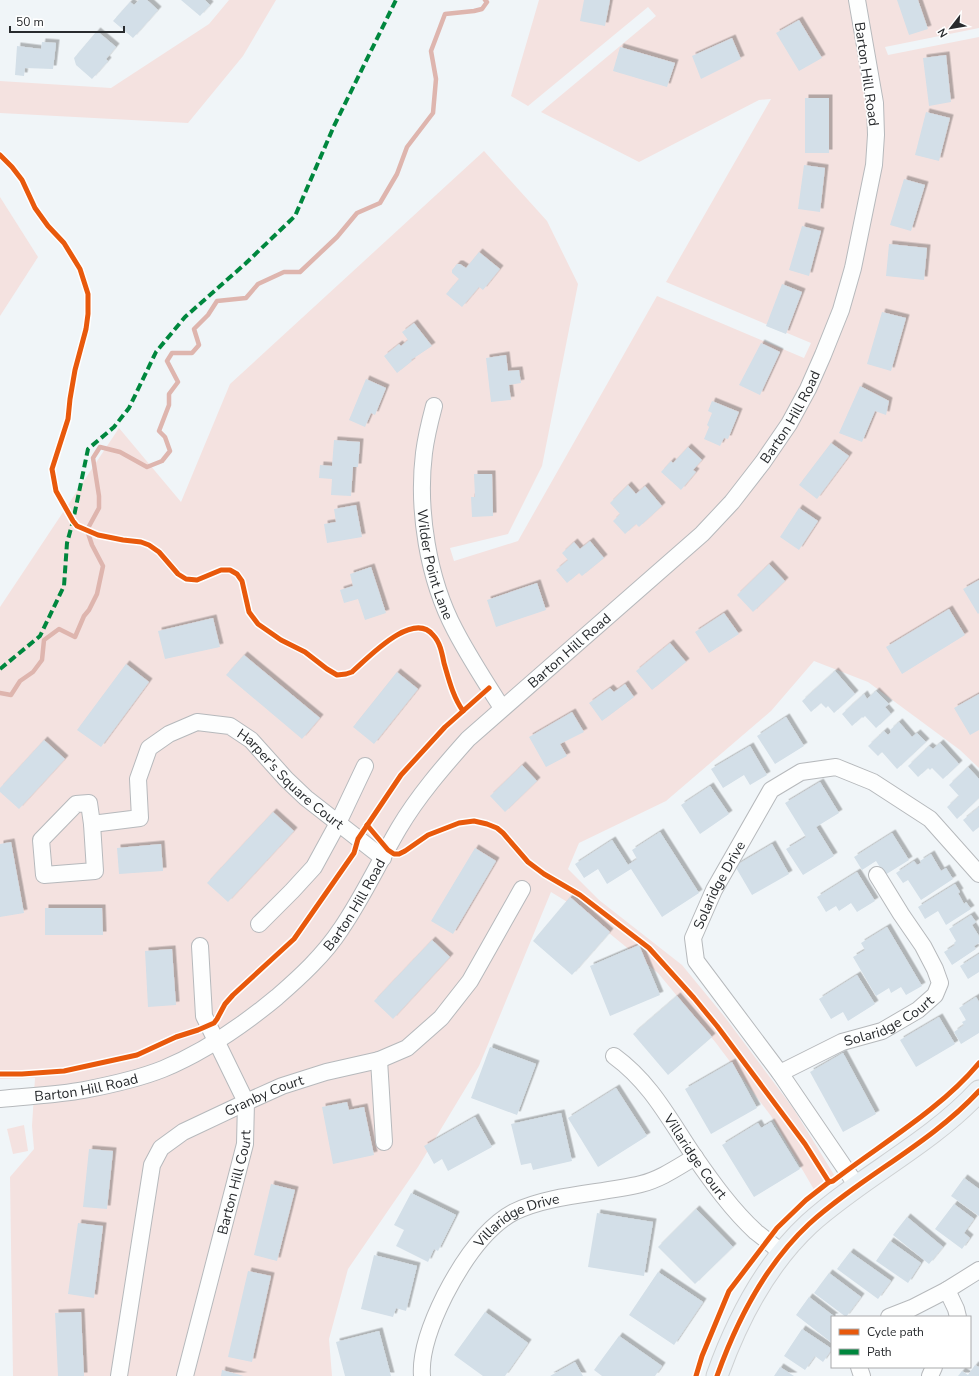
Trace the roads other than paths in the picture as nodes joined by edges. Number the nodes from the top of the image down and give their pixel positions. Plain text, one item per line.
1 (857, 0) edge
2 (434, 406) dead end
3 (502, 708) junction
4 (365, 766) dead end
5 (338, 823) junction
6 (92, 824) junction
7 (383, 858) junction
8 (979, 874) edge
9 (877, 875) dead end
10 (522, 889) dead end
11 (259, 924) dead end
12 (200, 946) dead end
13 (216, 1041) junction
14 (614, 1056) dead end
15 (379, 1060) junction
16 (780, 1073) junction
17 (979, 1091) edge
18 (0, 1099) edge
19 (246, 1102) junction
20 (384, 1142) dead end
21 (695, 1157) junction
22 (857, 1186) junction
23 (782, 1253) junction
24 (979, 1270) edge
25 (947, 1290) junction
26 (892, 1316) edge
27 (958, 1316) edge
28 (119, 1376) edge
29 (185, 1376) edge
30 (422, 1376) edge
31 (717, 1376) edge

1 - 3 street, Barton Hill Road
2 - 3 street, Wilder Point Lane
3 - 7 street, Barton Hill Road
4 - 5 street
5 - 6 street, Harper's Square Court
5 - 7 street, Harper's Square Court
5 - 11 street
6 - 6 street
7 - 13 street, Barton Hill Road
8 - 16 street, Solaridge Drive
9 - 16 street, Solaridge Court
10 - 15 street, Granby Court
12 - 13 street, Barton Hill Court
13 - 18 street, Barton Hill Road
13 - 19 street, Barton Hill Court
14 - 21 street, Villaridge Court
15 - 19 street, Granby Court
15 - 20 street
16 - 22 street, Solaridge Drive
17 - 22 main road
19 - 28 street, Granby Court
19 - 29 street, Barton Hill Court
21 - 23 street, Villaridge Court
21 - 30 street, Villaridge Drive
22 - 23 main road
23 - 31 main road
24 - 25 street
25 - 26 street
25 - 27 street

